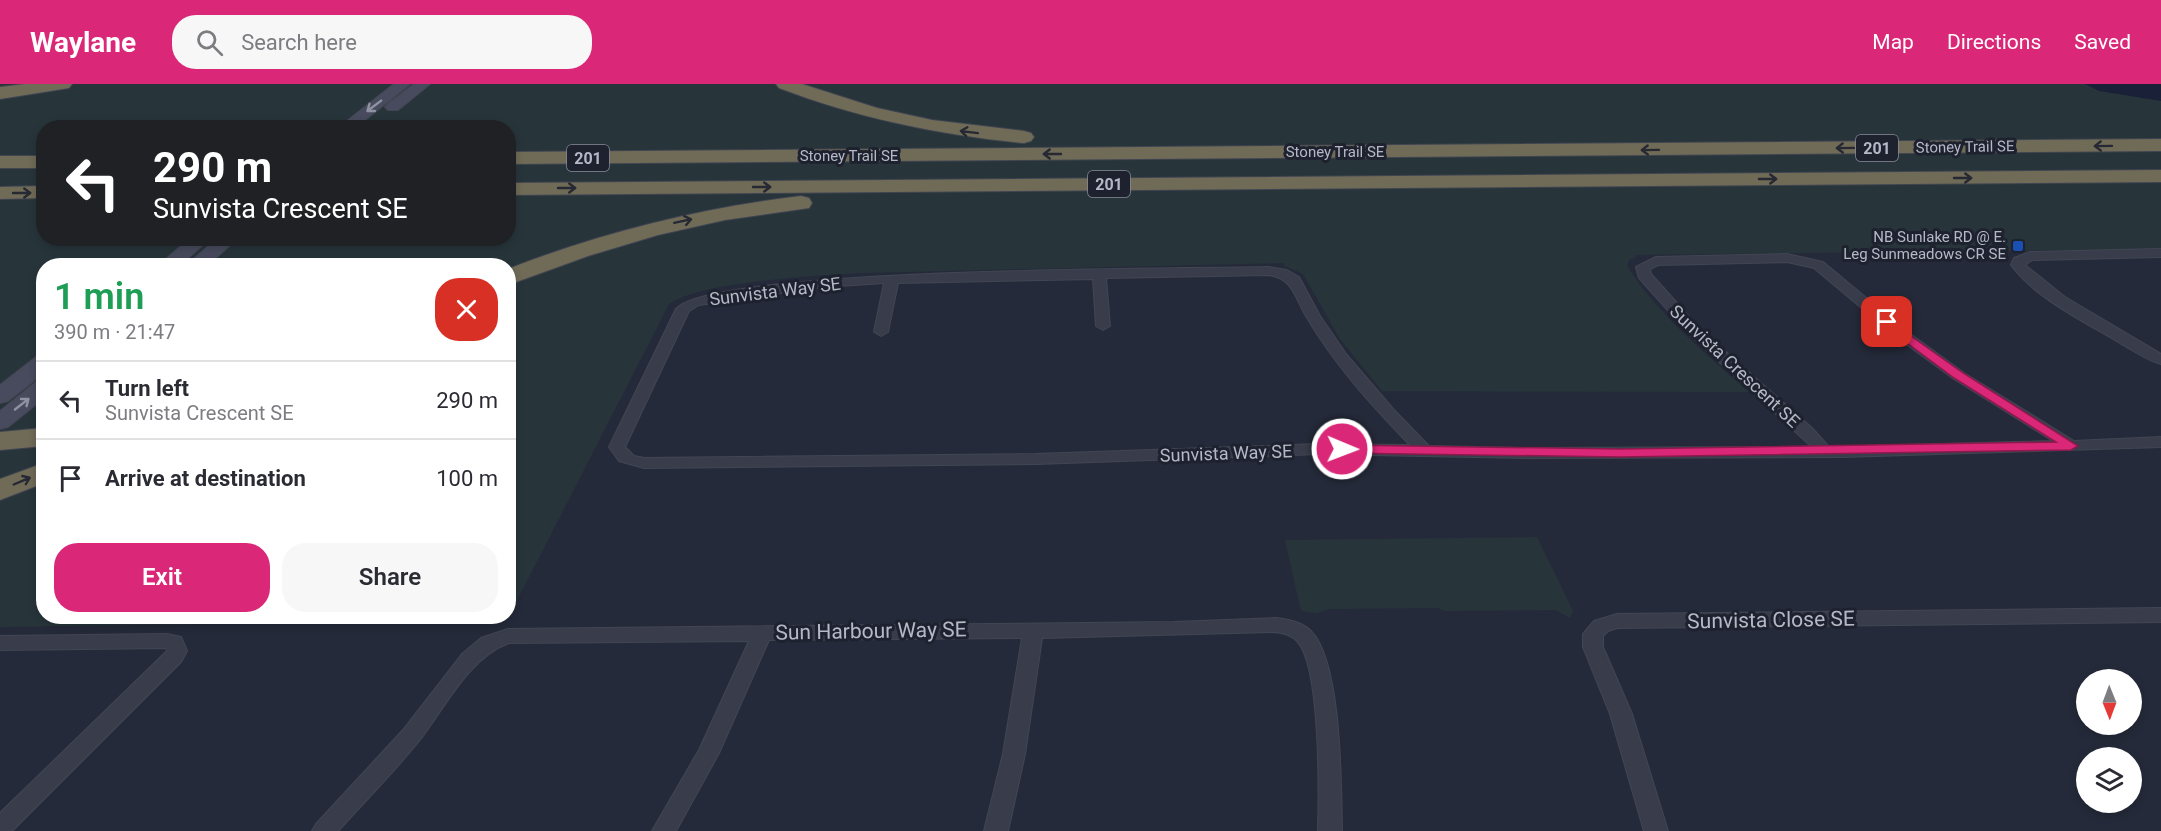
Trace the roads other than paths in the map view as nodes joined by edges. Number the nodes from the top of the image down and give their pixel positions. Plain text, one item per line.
1 (55, 84) edge
2 (63, 84) edge
3 (403, 84) edge
4 (423, 84) edge
5 (785, 84) edge
6 (797, 84) edge
7 (7, 92) edge
8 (859, 111) junction
9 (356, 120) edge
10 (378, 120) edge
11 (2161, 145) edge
12 (1594, 151) junction
13 (516, 158) edge
14 (0, 162) edge
15 (36, 162) edge
16 (2161, 176) edge
17 (1709, 179) junction
18 (516, 189) edge
19 (36, 192) edge
20 (0, 193) edge
21 (655, 227) junction
22 (192, 246) edge
23 (219, 246) edge
24 (2161, 253) edge
25 (177, 258) edge
26 (205, 258) edge
27 (516, 268) edge
28 (1099, 274) junction
29 (516, 275) edge
30 (892, 279) junction
31 (1103, 326) dead end
32 (881, 332) dead end
33 (2161, 360) edge
34 (36, 368) edge
35 (36, 393) edge
36 (0, 396) edge
37 (0, 422) edge
38 (36, 438) edge
39 (0, 441) edge
40 (2161, 442) edge
41 (2071, 446) junction
42 (1425, 451) junction
43 (1824, 451) junction
44 (36, 475) edge
45 (0, 490) edge
46 (2161, 615) edge
47 (1033, 630) junction
48 (762, 633) junction
49 (0, 643) edge
50 (0, 828) edge
51 (324, 831) edge
52 (664, 831) edge
53 (996, 831) edge
54 (1330, 831) edge
55 (1656, 831) edge

1 - 7 highway
2 - 7 highway
3 -> 9 main road
4 - 10 main road
5 - 8 highway
6 - 8 highway
12 -> 8 highway
11 -> 12 highway, Stoney Trail SE / 201
12 -> 13 highway, Stoney Trail SE / 201
14 - 15 highway
17 -> 16 highway, Stoney Trail SE / 201
18 -> 17 highway, Stoney Trail SE / 201
21 -> 17 highway
20 -> 19 highway
21 - 27 highway
21 - 29 highway
22 - 25 main road
23 - 26 main road
24 - 33 street
28 - 30 street, Sunvista Way SE
28 - 31 street
28 - 42 street, Sunvista Way SE
30 - 32 street
30 - 42 street, Sunvista Way SE
34 - 36 main road
37 -> 35 main road
38 - 39 highway
40 - 41 street, Sunvista Way SE
41 - 43 street, Sunvista Way SE
41 - 43 street, Sunvista Crescent SE
42 - 43 street, Sunvista Way SE
45 -> 44 highway
46 - 55 street, Sunvista Close SE
47 - 48 street, Sun Harbour Way SE
47 - 53 street
47 - 54 street, Sun Harbour Way SE
48 - 51 street, Sun Harbour Way SE
48 - 52 street
49 - 50 street

